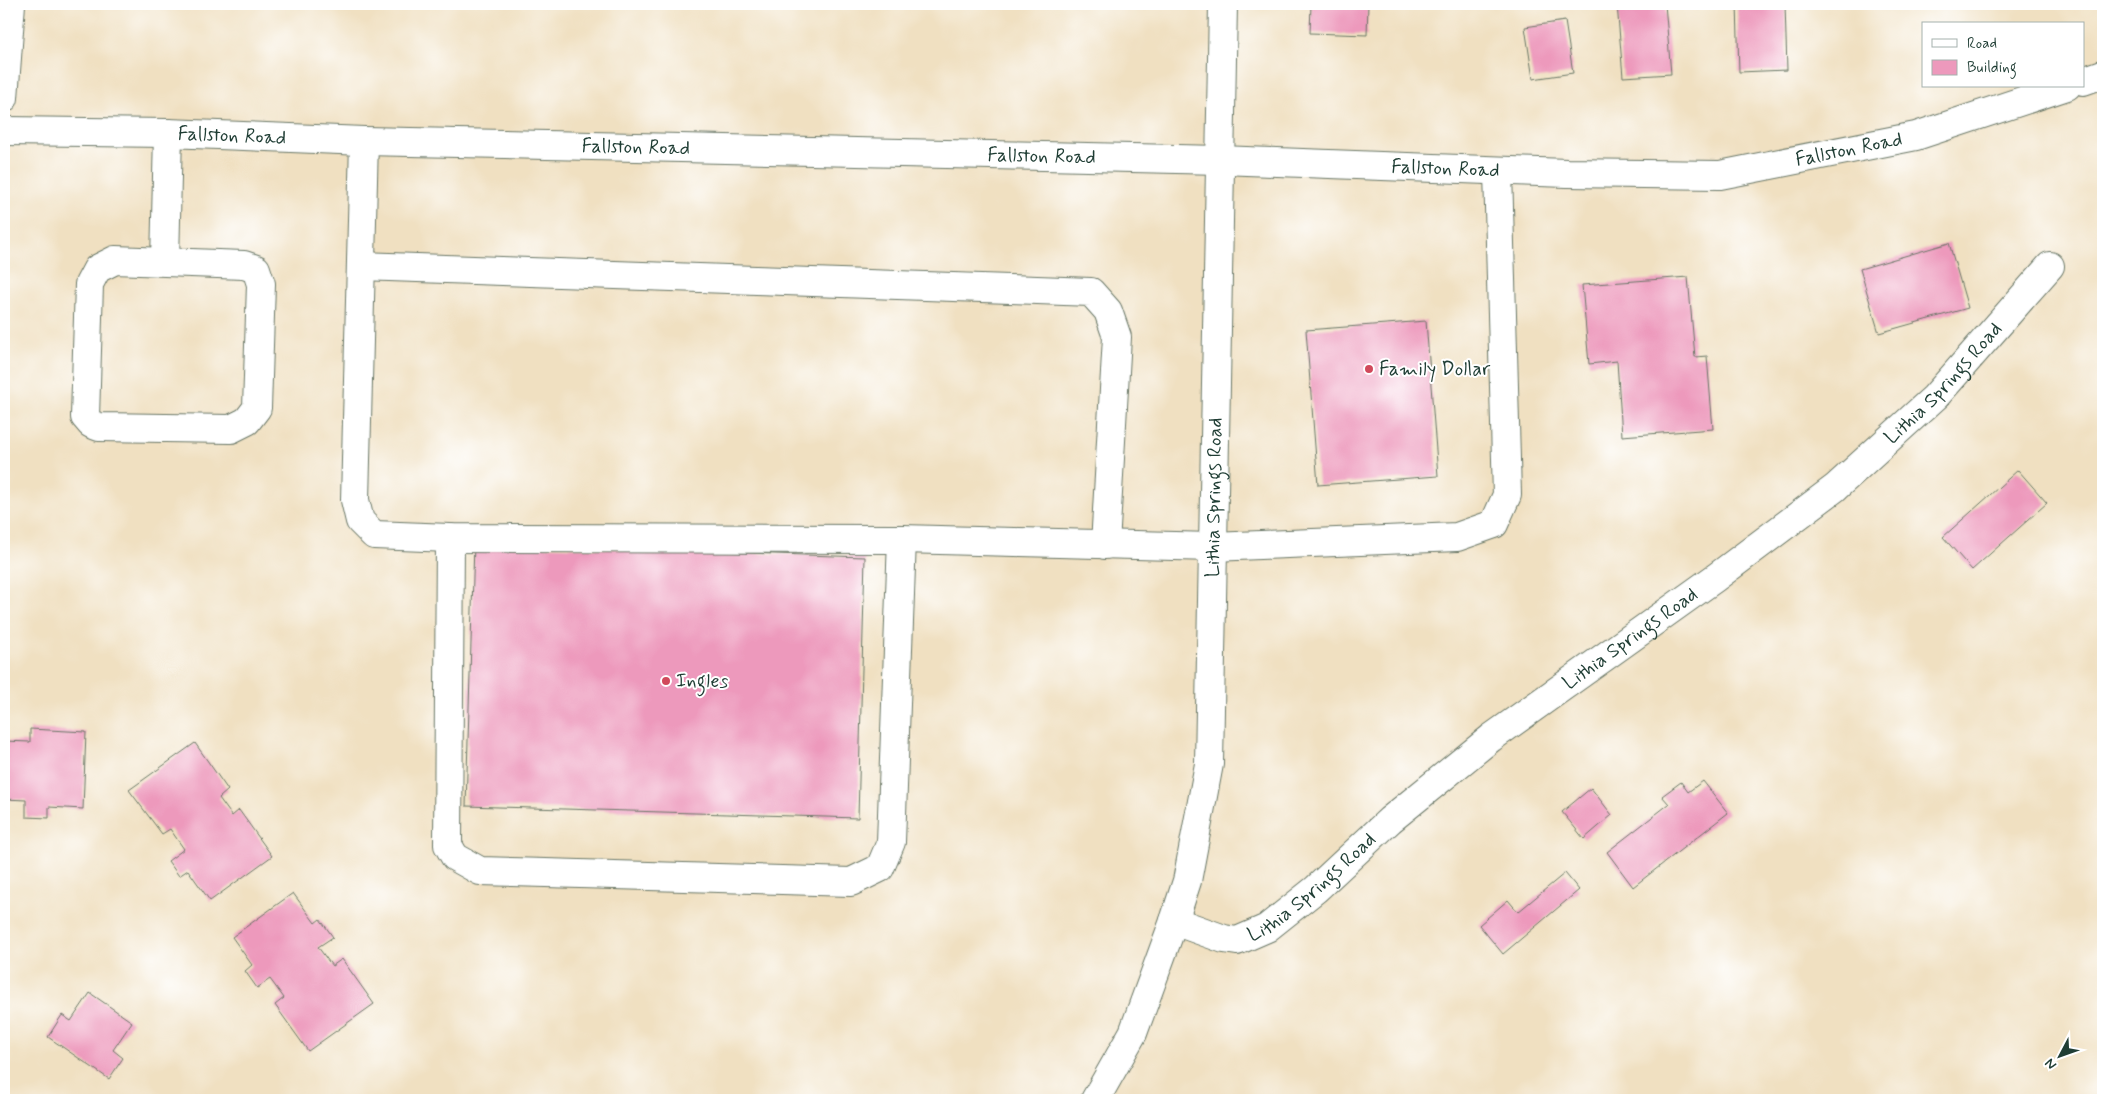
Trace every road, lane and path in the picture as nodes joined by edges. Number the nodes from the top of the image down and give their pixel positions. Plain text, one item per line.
1 (11, 4) edge
2 (1224, 4) edge
3 (2103, 74) edge
4 (2084, 80) edge
5 (2061, 88) edge
6 (4, 98) edge
7 (4, 131) edge
8 (168, 133) junction
9 (364, 141) junction
10 (1221, 160) junction
11 (1498, 171) junction
12 (165, 262) junction
13 (361, 266) junction
14 (2050, 266) dead end
15 (450, 538) junction
16 (902, 539) junction
17 (1105, 544) junction
18 (1213, 547) junction
19 (1174, 921) junction
20 (1095, 1100) edge

1 - 6 street
2 - 10 street, Lithia Springs Road
3 - 4 street
5 - 11 street, Fallston Road
7 - 8 street, Fallston Road
8 - 9 street, Fallston Road
8 - 12 street
9 - 10 street, Fallston Road
9 - 13 street
10 - 11 street, Fallston Road
10 - 18 street, Lithia Springs Road
11 - 18 street
12 - 12 street
13 - 15 street
13 - 17 street
14 - 19 street, Lithia Springs Road
15 - 16 street
15 - 16 street
16 - 17 street
17 - 18 street
18 - 19 street, Lithia Springs Road
19 - 20 street, Lithia Springs Road

